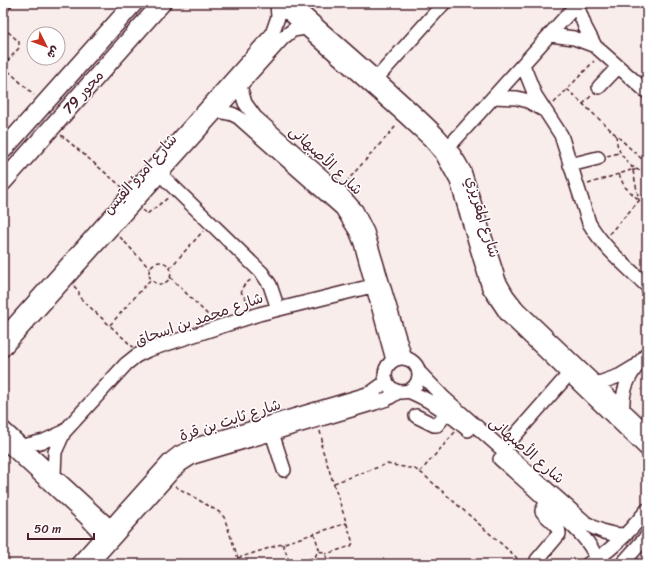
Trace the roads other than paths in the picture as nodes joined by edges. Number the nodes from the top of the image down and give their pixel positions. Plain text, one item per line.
1 (134, 3) edge
2 (162, 3) edge
3 (277, 3) edge
4 (292, 3) edge
5 (444, 3) edge
6 (578, 4) edge
7 (435, 8) edge
8 (305, 28) junction
9 (550, 35) junction
10 (599, 49) junction
11 (523, 65) junction
12 (618, 67) junction
13 (377, 78) junction
14 (240, 86) junction
15 (599, 87) road end
16 (647, 92) edge
17 (494, 96) junction
18 (44, 104) junction
19 (218, 111) junction
20 (546, 111) junction
21 (64, 113) junction
22 (18, 133) junction
23 (37, 144) junction
24 (3, 150) edge
25 (446, 150) junction
26 (598, 158) dead end
27 (570, 165) junction
28 (157, 172) junction
29 (3, 182) edge
30 (133, 199) junction
31 (372, 286) junction
32 (647, 286) edge
33 (278, 309) junction
34 (3, 336) edge
35 (3, 350) edge
36 (647, 354) edge
37 (399, 359) junction
38 (636, 366) junction
39 (419, 372) junction
40 (569, 374) junction
41 (386, 382) junction
42 (596, 384) junction
43 (403, 392) junction
44 (623, 410) junction
45 (447, 413) junction
46 (416, 416) dead end
47 (3, 428) edge
48 (276, 428) junction
49 (64, 432) junction
50 (647, 432) edge
51 (3, 441) edge
52 (23, 446) junction
53 (502, 449) junction
54 (647, 450) edge
55 (284, 470) dead end
56 (54, 474) junction
57 (547, 501) junction
58 (647, 510) edge
59 (110, 535) junction
60 (624, 535) junction
61 (647, 536) edge
62 (593, 562) edge
63 (78, 564) edge
64 (91, 564) edge
65 (536, 564) edge
66 (622, 564) edge

1 - 18 main road, محور 79
2 - 21 main road, محور 79
3 - 8 street, شارع المقريزي
3 - 28 street, شارع امرؤ القيس
4 - 13 street, شارع المقريزي
5 - 7 street
6 - 9 street
6 - 10 street
7 - 13 street
8 - 14 street, شارع امرؤ القيس
8 - 25 street, شارع المقريزي
9 - 10 street
9 - 11 street
10 - 12 street
11 - 17 street
11 - 20 street
12 - 15 street
12 - 16 street
13 - 25 street, شارع المقريزي
14 - 19 street, شارع امرؤ القيس
14 - 37 street, شارع الأصبهانى
17 - 20 street
17 - 25 street
18 - 21 main road
18 - 22 main road, محور 79
19 - 28 street, شارع امرؤ القيس
19 - 31 street, شارع الأصبهانى
20 - 27 street
21 - 23 main road, محور 79
22 - 23 main road
22 - 24 main road, محور 79
23 - 29 main road, محور 79
25 - 40 street, شارع المقريزي
25 - 42 street, شارع المقريزي
26 - 27 street
27 - 32 street
28 - 30 street, شارع امرؤ القيس
28 - 33 street
30 - 34 street, شارع امرؤ القيس
30 - 35 street, شارع امرؤ القيس
31 - 33 street, شارع محمد بن اسحاق
31 - 37 street, شارع الأصبهانى
33 - 49 street, شارع محمد بن اسحاق
36 - 38 street
37 - 39 street
37 - 41 street
38 - 42 street
38 - 44 street
39 - 43 street
39 - 53 street, شارع الأصبهانى
40 - 53 street
40 - 54 street, شارع المقريزي
41 - 43 street
41 - 48 street, شارع ثابت بن قرة
42 - 44 street, شارع المقريزي
43 - 45 street, شارع الأصبهانى
43 - 48 street, شارع ثابت بن قرة
44 - 50 street, شارع المقريزي
45 - 46 street
45 - 57 street, شارع الأصبهانى
47 - 52 street
48 - 55 street
48 - 59 street, شارع ثابت بن قرة
48 - 59 street, شارع ثابت بن قرة
49 - 52 street, شارع محمد بن اسحاق
49 - 56 street, شارع محمد بن اسحاق
51 - 59 street
52 - 56 street
53 - 60 street, شارع الأصبهانى
56 - 59 street
57 - 62 street, شارع الأصبهانى
57 - 65 street
58 - 60 street
59 - 63 street, شارع ثابت بن قرة
59 - 64 street, شارع ثابت بن قرة
60 - 62 street
61 - 66 street

